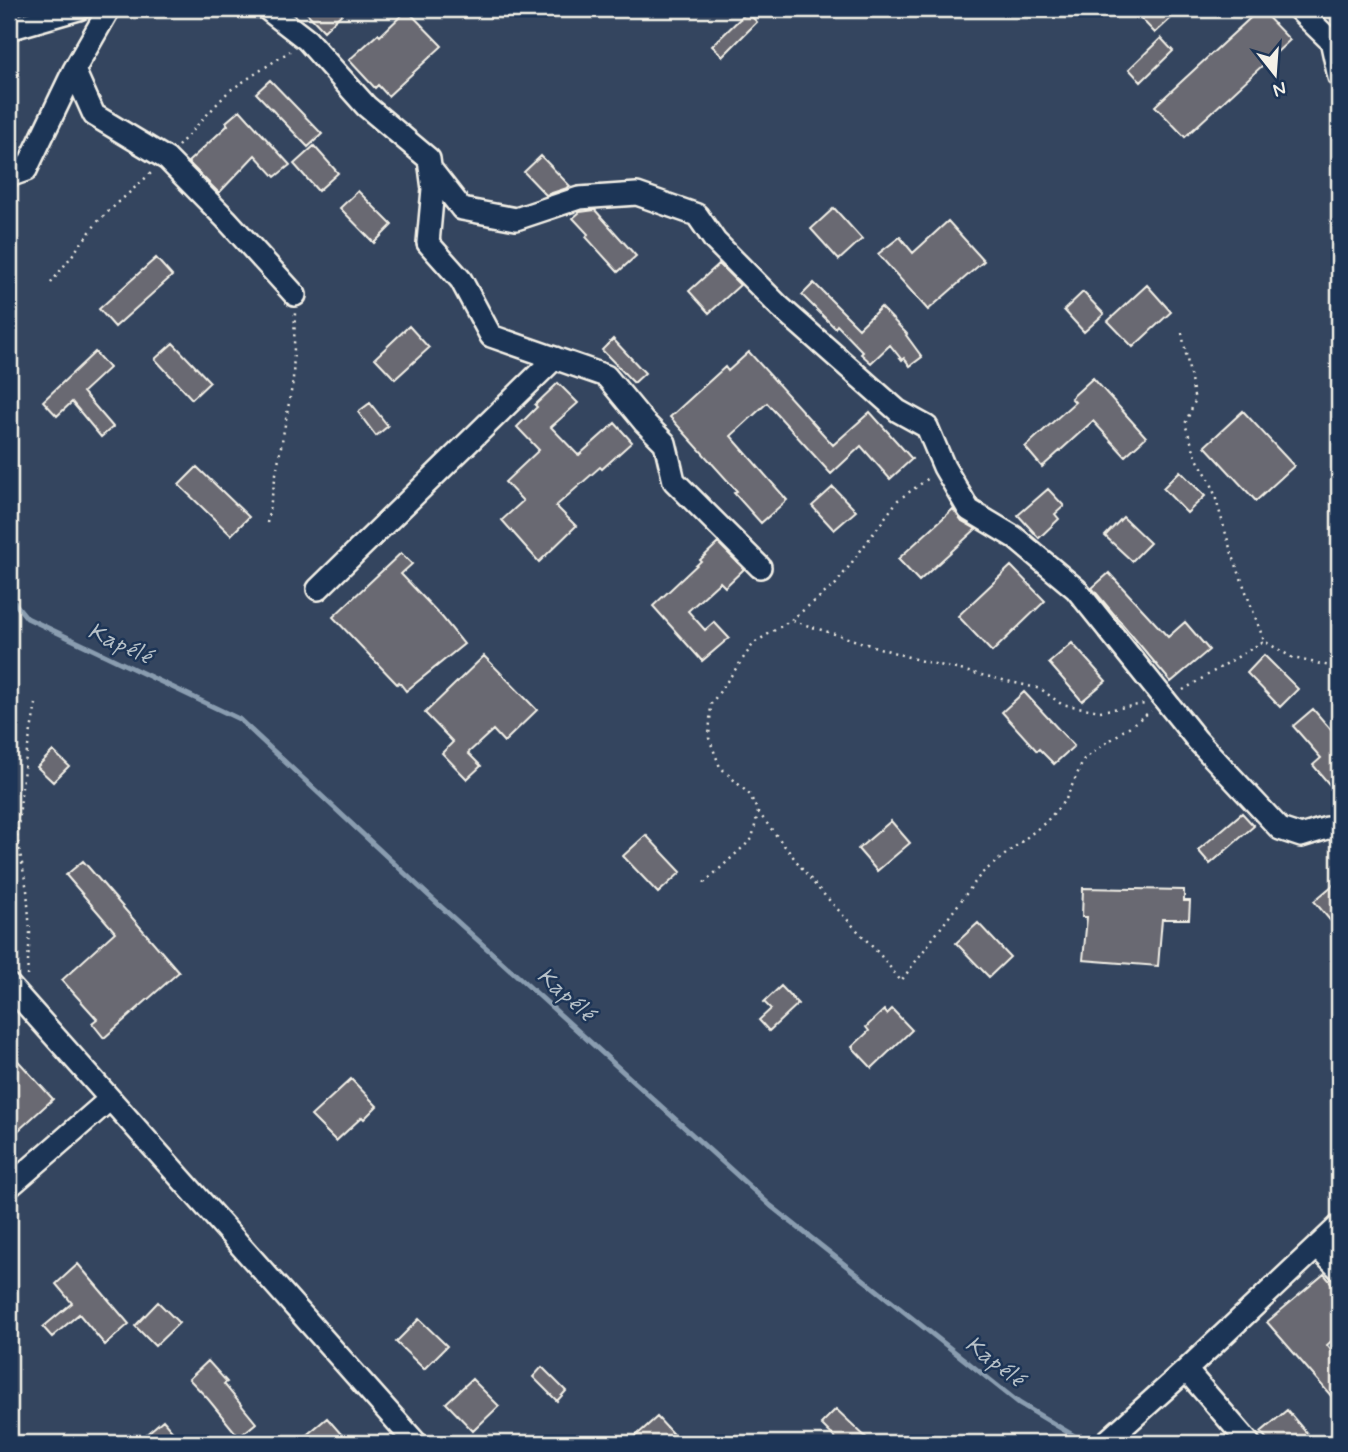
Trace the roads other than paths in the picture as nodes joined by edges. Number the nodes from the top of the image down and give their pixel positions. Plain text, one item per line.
1 (79, 9) edge
2 (109, 9) edge
3 (267, 9) edge
4 (1298, 9) edge
5 (12, 24) edge
6 (1335, 44) edge
7 (74, 70) junction
8 (1339, 77) edge
9 (430, 168) junction
10 (9, 176) edge
11 (295, 295) road end
12 (555, 358) junction
13 (760, 567) dead end
14 (318, 589) dead end
15 (1339, 830) edge
16 (9, 985) edge
17 (110, 1099) junction
18 (9, 1187) edge
19 (1339, 1226) edge
20 (1317, 1247) junction
21 (1339, 1269) edge
22 (1186, 1370) junction
23 (416, 1443) edge
24 (1105, 1443) edge
25 (1249, 1443) edge

1 - 5 street
2 - 7 street
3 - 9 street
4 - 6 street
6 - 8 street
7 - 10 street
7 - 11 street
9 - 12 street
9 - 15 street
12 - 13 street
12 - 14 street
16 - 17 street
17 - 18 street
17 - 23 street
19 - 20 street
20 - 21 street
20 - 22 street
22 - 24 street
22 - 25 street

